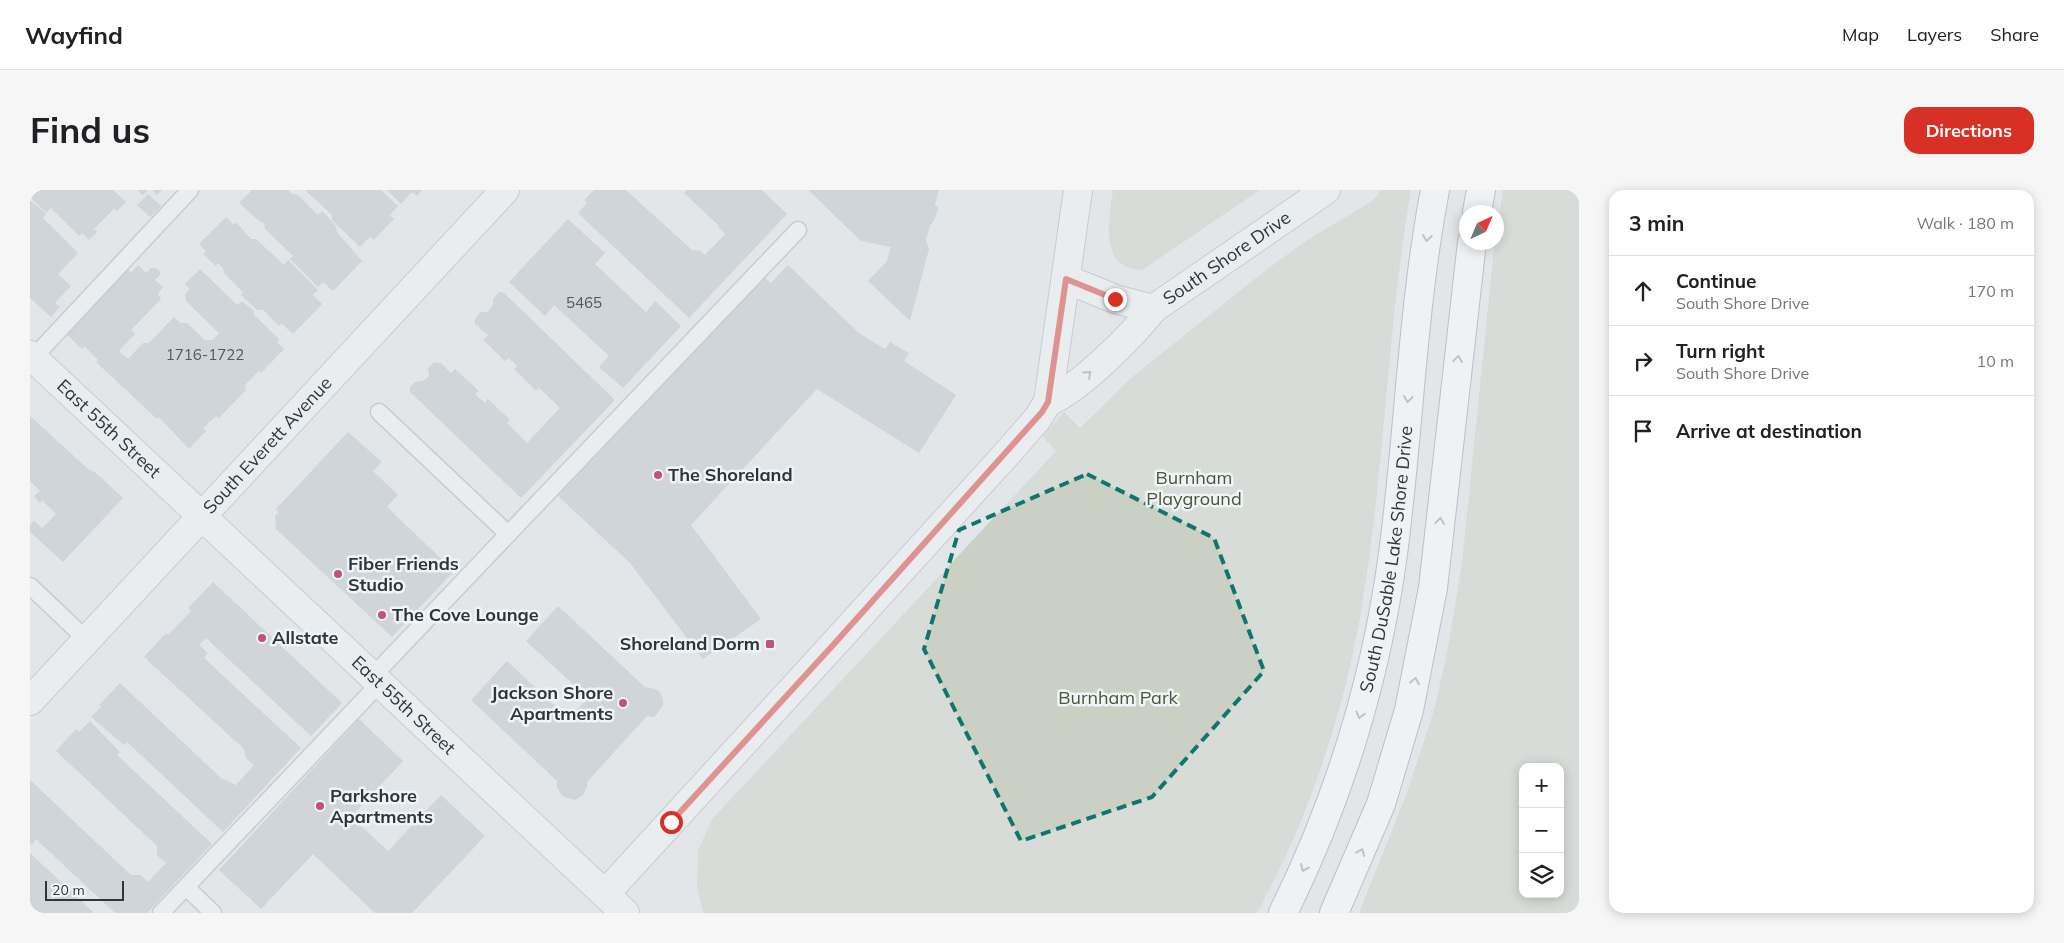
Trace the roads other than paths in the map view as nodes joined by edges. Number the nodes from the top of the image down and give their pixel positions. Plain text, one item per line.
1 (190, 190) edge
2 (505, 190) edge
3 (1078, 190) edge
4 (1326, 190) edge
5 (1435, 190) edge
6 (1481, 190) edge
7 (1478, 205) edge
8 (798, 230) dead end
9 (1471, 250) edge
10 (1066, 279) junction
11 (1153, 308) junction
12 (32, 357) edge
13 (1048, 402) junction
14 (379, 412) dead end
15 (201, 516) junction
16 (508, 534) junction
17 (30, 586) edge
18 (87, 640) junction
19 (376, 681) junction
20 (30, 701) edge
21 (186, 887) junction
22 (605, 894) junction
23 (161, 913) edge
24 (213, 913) edge
25 (625, 913) edge
26 (1283, 913) edge
27 (1334, 913) edge

1 - 12 lane
2 - 15 street, South Everett Avenue
3 - 10 street, South Shore Drive
4 - 11 street, South Shore Drive
5 -> 26 highway, South DuSable Lake Shore Drive
6 - 7 highway
8 - 16 lane
27 -> 9 highway
10 - 11 street, South Shore Drive
10 - 13 street, South Shore Drive
13 -> 11 street, South Shore Drive
12 - 15 street, East 55th Street
13 - 22 street, South Shore Drive
14 - 16 lane
15 - 18 street, South Everett Avenue
15 - 19 street, East 55th Street
16 - 19 lane
17 - 18 lane
18 - 20 street, South Everett Avenue
19 - 21 lane
19 - 22 street, East 55th Street
21 - 23 lane
21 - 24 lane
22 - 25 street, East 55th Street

